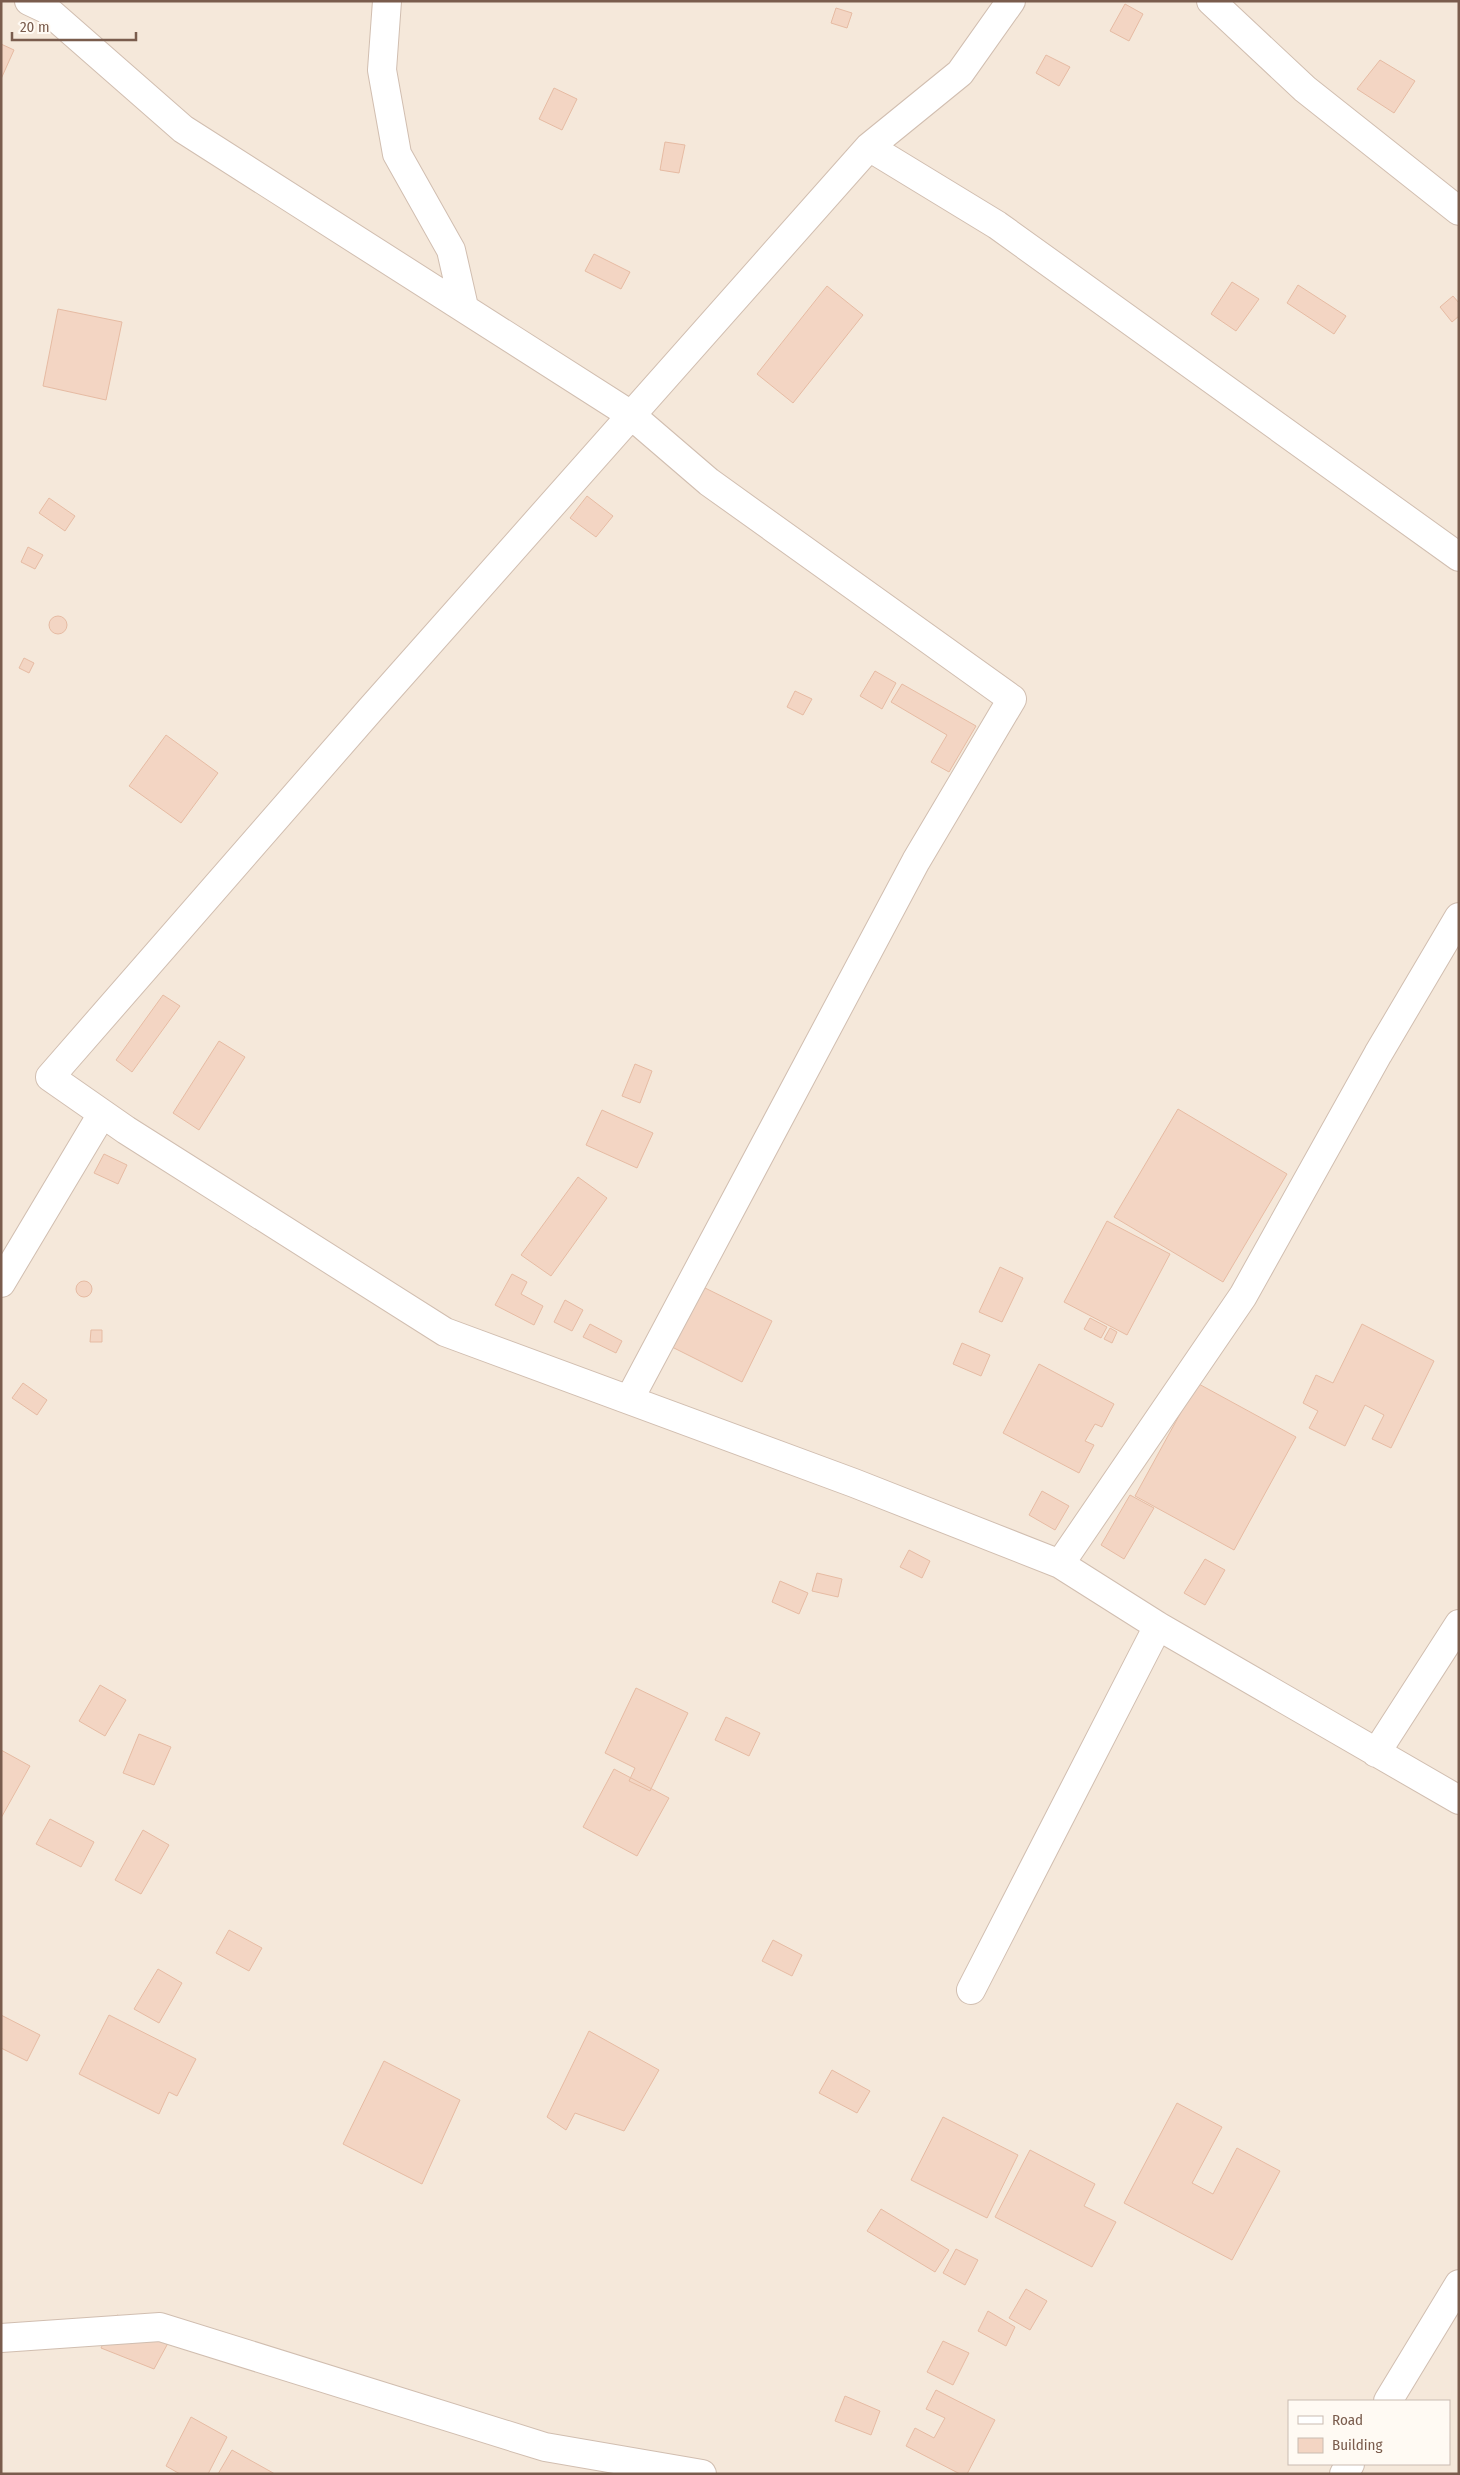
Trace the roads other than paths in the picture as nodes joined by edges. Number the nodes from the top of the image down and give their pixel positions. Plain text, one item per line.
1 (29, 1) edge
2 (387, 1) edge
3 (1010, 1) edge
4 (1211, 1) edge
5 (869, 148) junction
6 (1459, 211) edge
7 (464, 307) junction
8 (631, 415) junction
9 (1459, 557) edge
10 (1459, 917) edge
11 (102, 1114) junction
12 (1, 1283) edge
13 (629, 1400) junction
14 (1060, 1564) junction
15 (1459, 1624) edge
16 (1158, 1626) junction
17 (1376, 1752) junction
18 (1459, 1800) edge
19 (971, 1990) dead end
20 (1459, 2284) edge
21 (1, 2338) edge
22 (1389, 2400) edge
23 (702, 2474) edge

1 - 7 street
2 - 7 street
3 - 5 street
4 - 6 street
5 - 8 street
5 - 9 street
7 - 8 street
8 - 11 street
8 - 13 street
10 - 14 street
11 - 12 street
11 - 13 street
13 - 14 street
14 - 16 street
15 - 17 street
16 - 17 street
16 - 19 street
17 - 18 street
20 - 22 street
21 - 23 street

